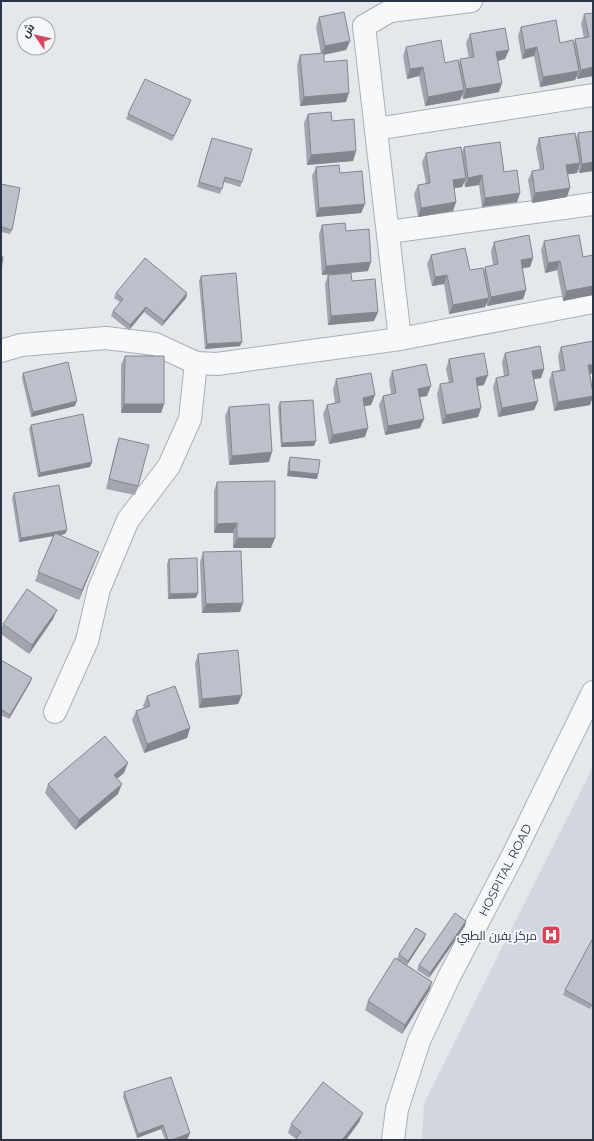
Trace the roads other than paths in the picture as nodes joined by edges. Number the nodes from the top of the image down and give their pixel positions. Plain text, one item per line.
1 (471, 1) edge
2 (593, 95) edge
3 (376, 129) junction
4 (593, 204) edge
5 (389, 232) junction
6 (593, 302) edge
7 (400, 339) junction
8 (1, 351) edge
9 (196, 363) junction
10 (593, 692) edge
11 (55, 712) dead end
12 (393, 1140) edge

1 - 3 street
2 - 3 street
3 - 5 street
4 - 5 street
5 - 7 street
6 - 7 street
7 - 9 street
8 - 9 street
9 - 11 street
10 - 12 street, HOSPITAL ROAD

